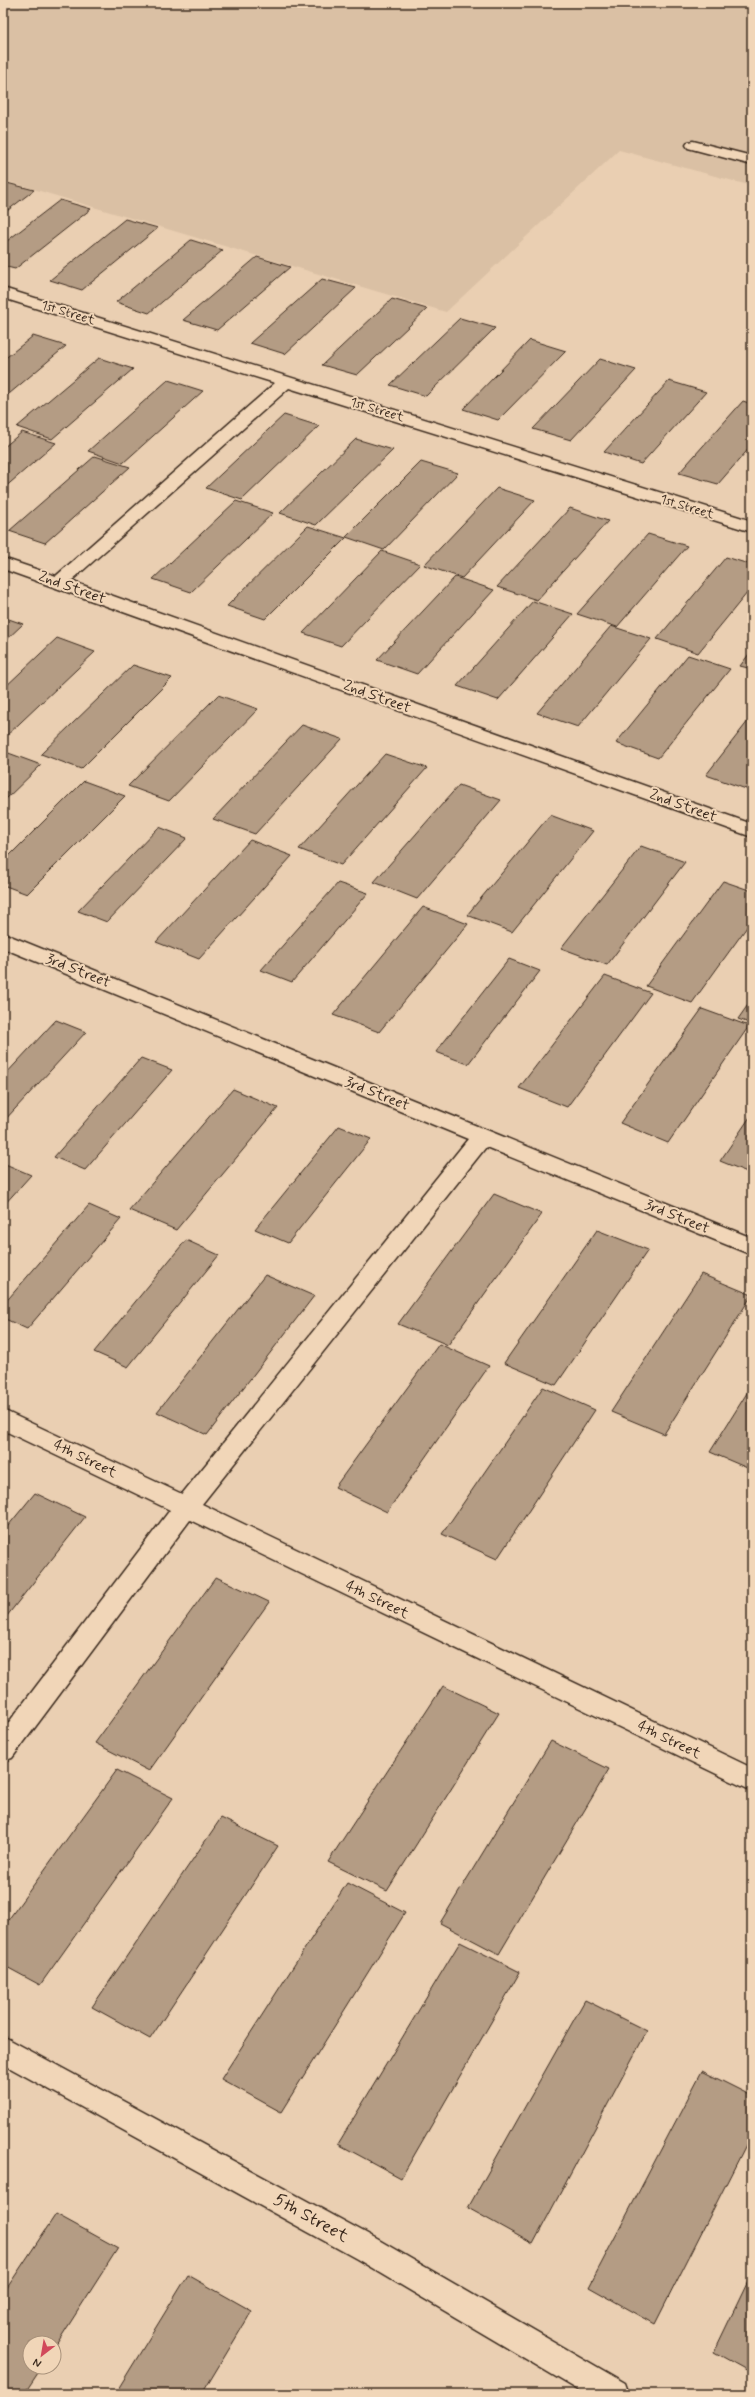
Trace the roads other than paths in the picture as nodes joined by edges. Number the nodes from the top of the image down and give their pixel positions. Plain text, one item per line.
1 (693, 145) dead end
2 (752, 161) edge
3 (3, 293) edge
4 (286, 382) junction
5 (752, 527) edge
6 (3, 563) edge
7 (60, 583) junction
8 (752, 831) edge
9 (3, 940) edge
10 (482, 1137) junction
11 (752, 1247) edge
12 (3, 1419) edge
13 (185, 1508) junction
14 (3, 1750) edge
15 (752, 1780) edge
16 (3, 2050) edge
17 (614, 2394) edge

1 - 2 lane
3 - 4 lane, 1st Street
4 - 5 lane, 1st Street
4 - 7 lane
6 - 7 lane, 2nd Street
7 - 8 lane, 2nd Street
9 - 10 lane, 3rd Street
10 - 11 lane, 3rd Street
10 - 13 lane
12 - 13 lane, 4th Street
13 - 14 lane
13 - 15 lane, 4th Street
16 - 17 lane, 5th Street

